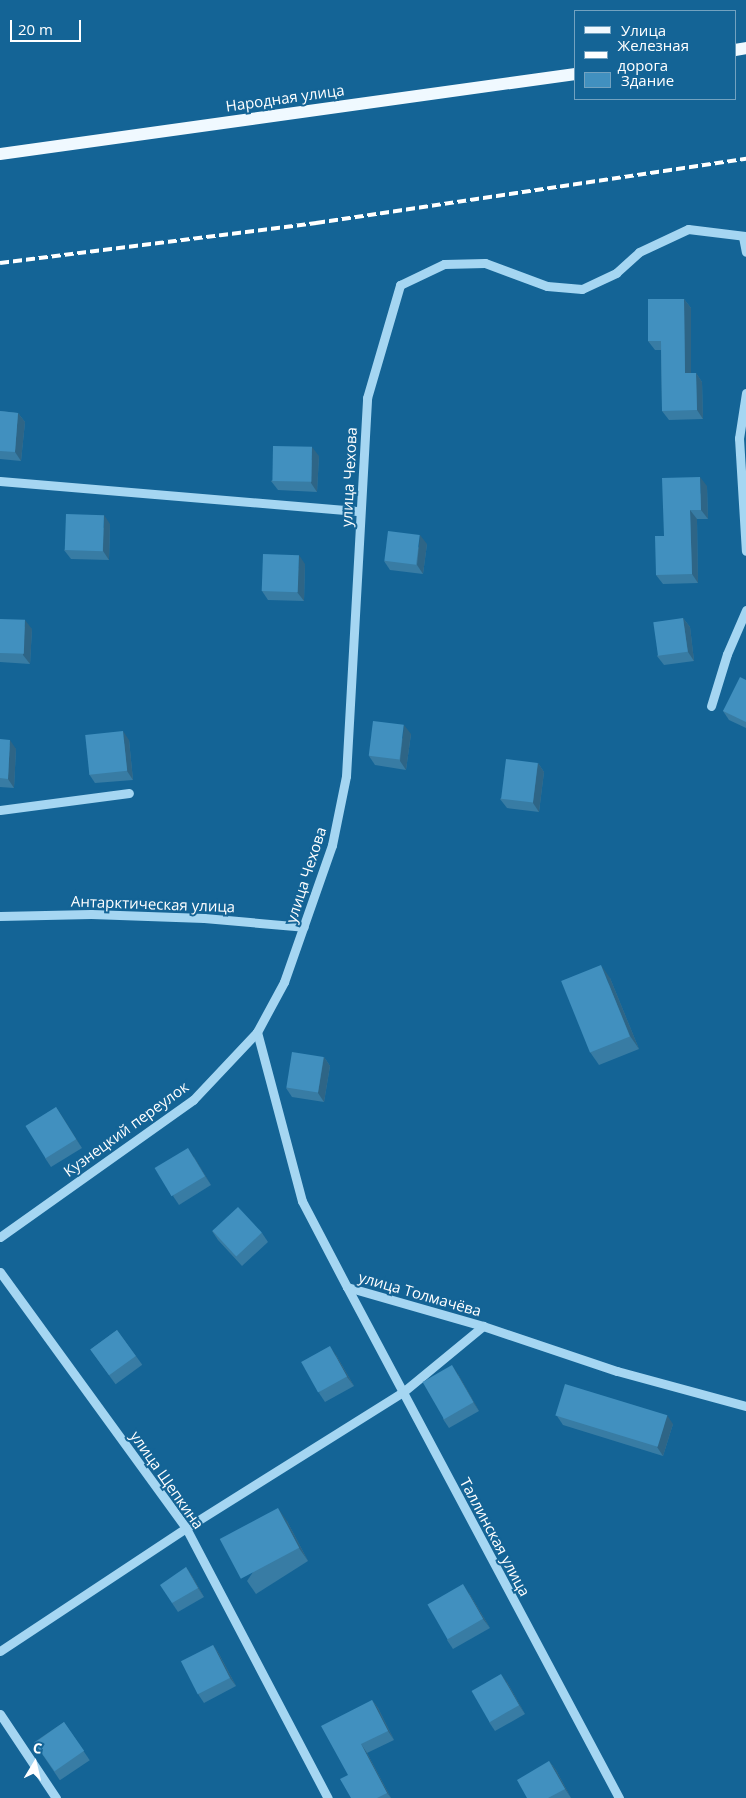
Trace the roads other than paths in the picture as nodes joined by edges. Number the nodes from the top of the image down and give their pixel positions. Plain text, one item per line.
1 (574, 74) edge
2 (0, 154) edge
3 (745, 237) edge
4 (746, 252) edge
5 (746, 393) edge
6 (0, 481) edge
7 (360, 511) junction
8 (746, 552) edge
9 (746, 610) edge
10 (711, 706) dead end
11 (130, 793) dead end
12 (0, 810) edge
13 (0, 916) edge
14 (304, 927) junction
15 (258, 1032) junction
16 (0, 1237) edge
17 (0, 1272) edge
18 (347, 1287) junction
19 (483, 1326) junction
20 (404, 1392) junction
21 (746, 1406) edge
22 (186, 1528) junction
23 (0, 1651) edge
24 (0, 1714) edge
25 (56, 1798) edge
26 (328, 1798) edge
27 (619, 1798) edge

1 - 2 main road, Народная улица
3 - 4 street
3 - 7 street, улица Чехова
5 - 8 street
6 - 7 street
7 - 14 street, улица Чехова
9 - 10 street
11 - 12 street
13 - 14 street, Антарктическая улица
14 - 15 street, улица Чехова
15 - 16 street, Кузнецкий переулок
15 - 18 street, улица Толмачёва
17 - 22 street, улица Щепкина
18 - 19 street, улица Толмачёва
18 - 20 street, Таллинская улица
19 - 20 street
19 - 21 street, улица Толмачёва
20 - 22 street
20 - 27 street, Таллинская улица
22 - 23 street
22 - 26 street, улица Щепкина
24 - 25 street

